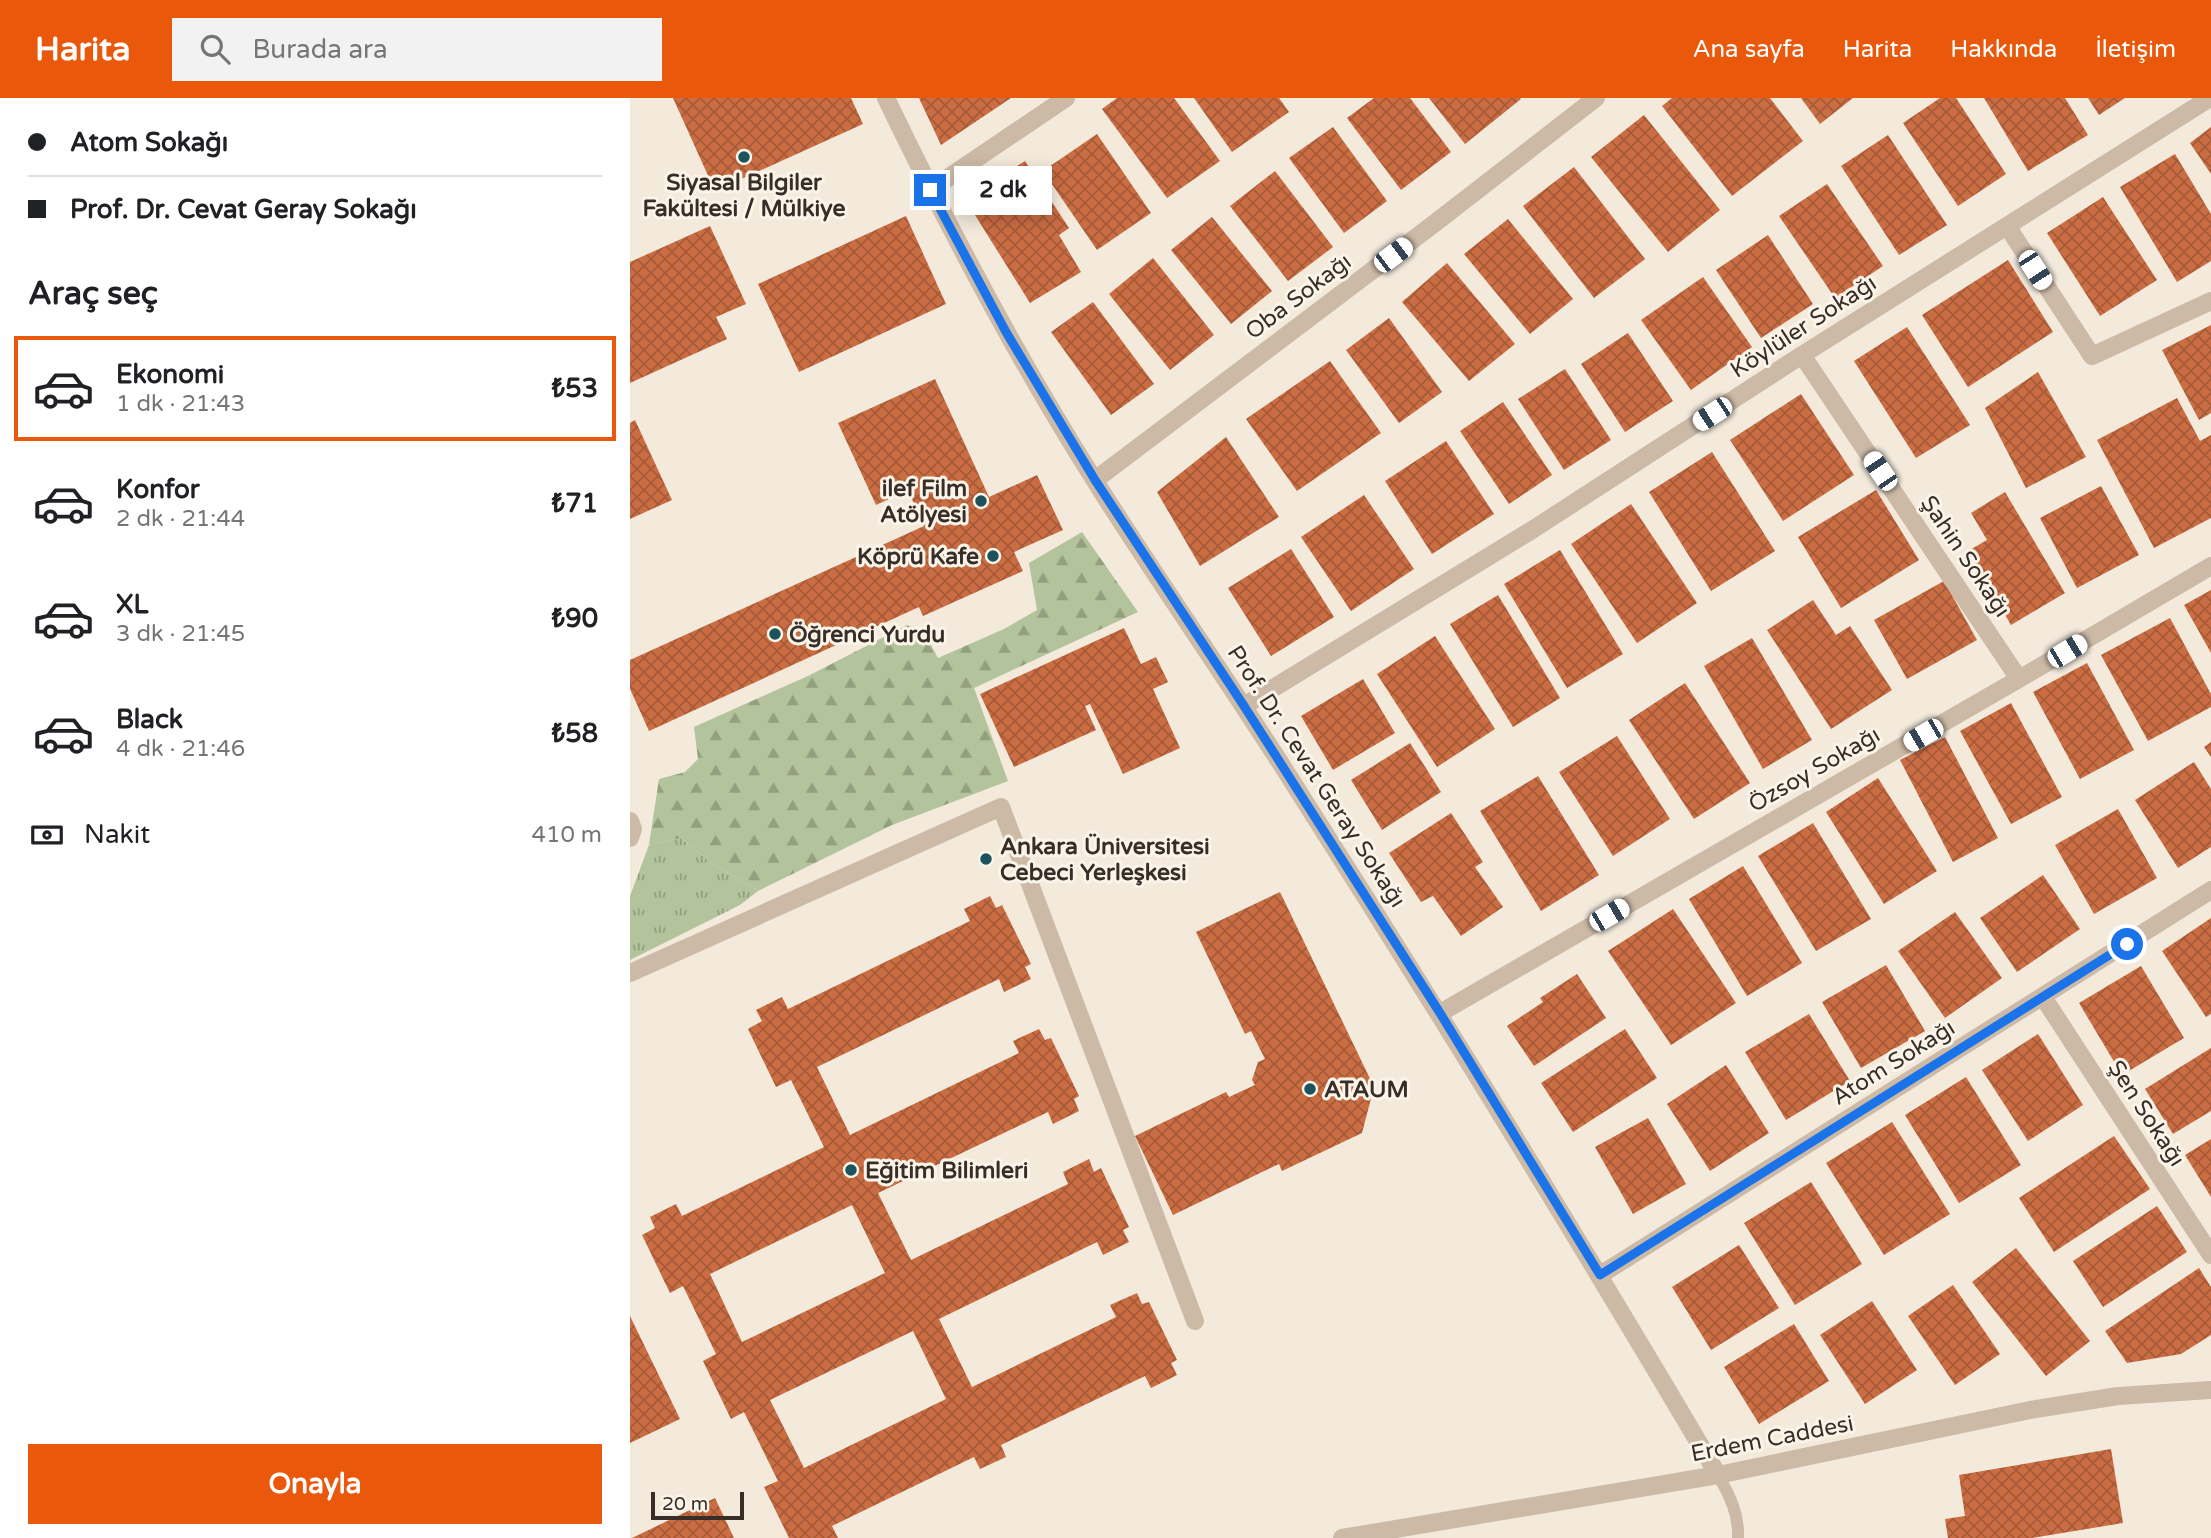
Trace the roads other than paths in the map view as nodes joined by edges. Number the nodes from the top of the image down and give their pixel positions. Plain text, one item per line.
1 (886, 98) edge
2 (1066, 98) edge
3 (1596, 98) edge
4 (2210, 98) edge
5 (930, 190) junction
6 (2007, 226) junction
7 (2211, 301) edge
8 (1802, 355) junction
9 (1095, 480) junction
10 (2211, 566) edge
11 (2019, 679) junction
12 (1244, 706) junction
13 (630, 821) edge
14 (630, 838) edge
15 (2211, 890) edge
16 (630, 973) edge
17 (2043, 997) junction
18 (1440, 1013) junction
19 (2211, 1255) edge
20 (1600, 1275) junction
21 (1195, 1321) dead end
22 (2211, 1390) edge
23 (1718, 1475) junction
24 (1342, 1538) edge
25 (1738, 1538) edge

1 - 5 street, Prof. Dr. Cevat Geray Sokağı
2 - 5 street
3 - 9 street, Oba Sokağı
4 - 6 street, Köylüler Sokağı
5 - 9 street, Prof. Dr. Cevat Geray Sokağı
6 - 7 street
6 - 8 street, Köylüler Sokağı
8 - 11 street, Şahin Sokağı
8 - 12 street, Köylüler Sokağı
9 - 12 street, Prof. Dr. Cevat Geray Sokağı
10 - 11 street, Özsoy Sokağı
11 - 18 street, Özsoy Sokağı
12 - 18 street, Prof. Dr. Cevat Geray Sokağı
13 - 14 street
15 - 17 street, Atom Sokağı
16 - 21 street
17 - 19 street, Şen Sokağı
17 - 20 street, Atom Sokağı
18 - 20 street, Prof. Dr. Cevat Geray Sokağı
20 - 23 street, Prof. Dr. Cevat Geray Sokağı
22 - 23 street, Erdem Caddesi
23 - 24 street, Erdem Caddesi
23 - 25 lane

